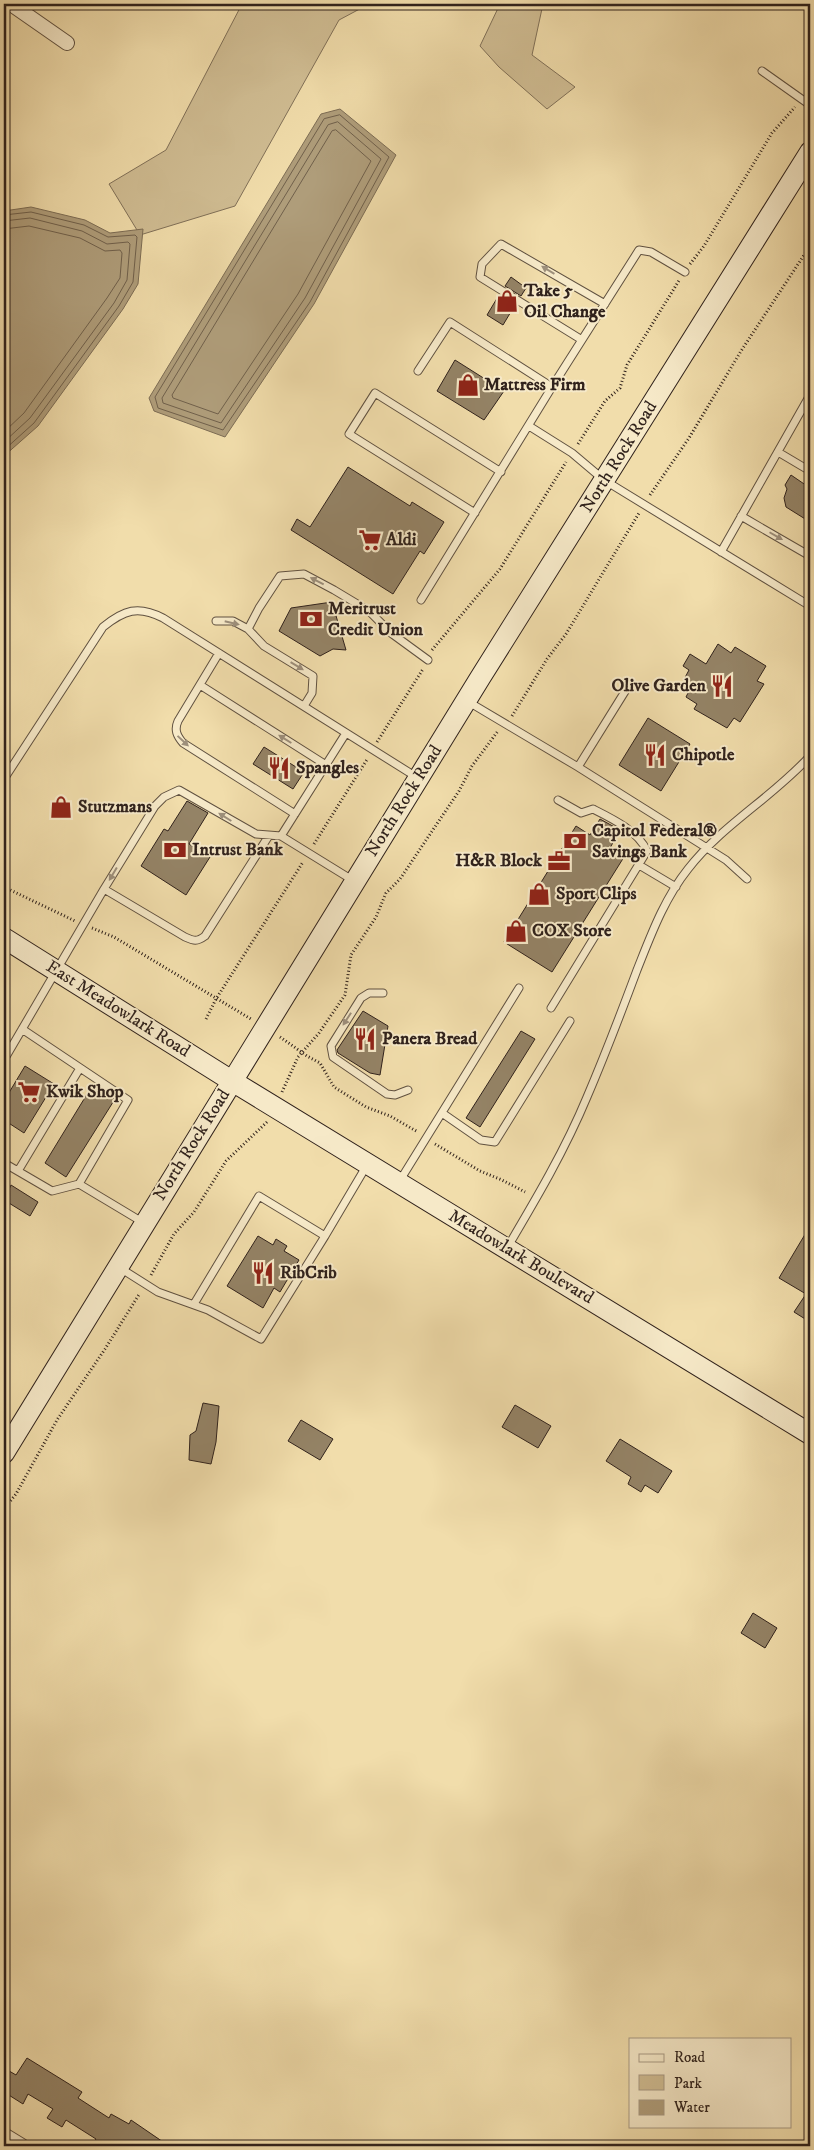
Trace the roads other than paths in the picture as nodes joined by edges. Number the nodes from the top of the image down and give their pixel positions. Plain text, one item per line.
1 (11, 4) edge
2 (67, 43) dead end
3 (762, 71) dead end
4 (810, 106) edge
5 (810, 152) edge
6 (685, 272) road end
7 (605, 304) junction
8 (582, 340) junction
9 (418, 371) dead end
10 (552, 387) junction
11 (810, 395) edge
12 (529, 426) junction
13 (778, 452) junction
14 (810, 471) edge
15 (501, 472) junction
16 (604, 480) junction
17 (475, 513) junction
18 (741, 516) junction
19 (720, 552) junction
20 (810, 556) edge
21 (421, 600) dead end
22 (810, 606) edge
23 (216, 622) dead end
24 (248, 629) junction
25 (219, 653) junction
26 (428, 660) road end
27 (200, 685) junction
28 (629, 685) dead end
29 (466, 700) junction
30 (304, 706) junction
31 (346, 733) junction
32 (810, 756) edge
33 (326, 765) junction
34 (578, 767) junction
35 (418, 778) junction
36 (4, 779) edge
37 (558, 800) dead end
38 (295, 814) junction
39 (281, 836) junction
40 (268, 837) junction
41 (706, 850) junction
42 (639, 865) junction
43 (747, 879) dead end
44 (355, 882) junction
45 (676, 887) junction
46 (104, 889) junction
47 (4, 938) edge
48 (56, 970) junction
49 (519, 988) dead end
50 (383, 994) dead end
51 (551, 1008) dead end
52 (570, 1020) dead end
53 (22, 1029) junction
54 (4, 1060) edge
55 (80, 1068) junction
56 (232, 1081) junction
57 (408, 1090) dead end
58 (442, 1113) junction
59 (4, 1163) edge
60 (368, 1164) junction
61 (18, 1171) junction
62 (399, 1182) junction
63 (79, 1184) junction
64 (144, 1223) junction
65 (325, 1236) junction
66 (507, 1249) junction
67 (117, 1266) junction
68 (194, 1304) junction
69 (810, 1434) edge
70 (4, 1453) edge
71 (4, 2135) edge
72 (22, 2146) edge

1 - 2 street
3 - 4 lane
5 - 16 main road, North Rock Road
6 - 7 lane
7 - 8 lane
7 -> 8 lane
8 - 10 lane
9 - 10 lane
10 - 12 lane
11 - 13 lane
12 - 15 lane
12 - 16 lane
13 - 14 lane
13 - 18 lane
15 - 17 lane
15 - 17 lane
16 - 19 lane
16 - 29 main road, North Rock Road
17 - 21 lane
18 - 19 lane
18 -> 20 lane
19 - 22 lane
23 -> 24 lane
26 -> 24 lane
24 -> 30 lane
25 - 27 lane
25 - 30 lane
25 - 36 lane
33 -> 27 lane
27 -> 38 lane
28 - 34 lane
29 - 34 lane
29 - 35 main road, North Rock Road
30 - 31 lane
31 - 33 lane
31 - 35 lane
32 - 41 lane
33 - 38 lane
34 - 41 lane
35 - 44 main road, North Rock Road
37 - 42 lane
38 - 39 lane
39 - 40 lane
39 - 44 lane
40 -> 46 lane
40 - 46 lane
41 - 43 lane
41 - 45 lane
42 - 45 lane
42 - 51 lane
44 - 56 main road, North Rock Road
45 - 66 lane
46 - 48 lane
47 - 48 main road, East Meadowlark Road
48 - 53 lane
48 - 56 main road, East Meadowlark Road
49 - 58 lane
50 -> 57 lane
52 - 58 lane
53 - 54 lane
53 - 55 lane
55 - 61 lane
55 - 63 lane
56 - 60 main road, Meadowlark Boulevard
56 - 64 main road, North Rock Road
58 - 62 lane
59 - 61 lane
60 - 62 main road, Meadowlark Boulevard
60 - 65 lane
61 - 63 lane
62 - 66 main road, Meadowlark Boulevard
63 - 64 lane
64 - 67 main road, North Rock Road
65 - 68 lane
65 - 68 lane
66 - 69 main road, Meadowlark Boulevard
67 - 68 lane
67 - 70 main road, North Rock Road
71 - 72 street

